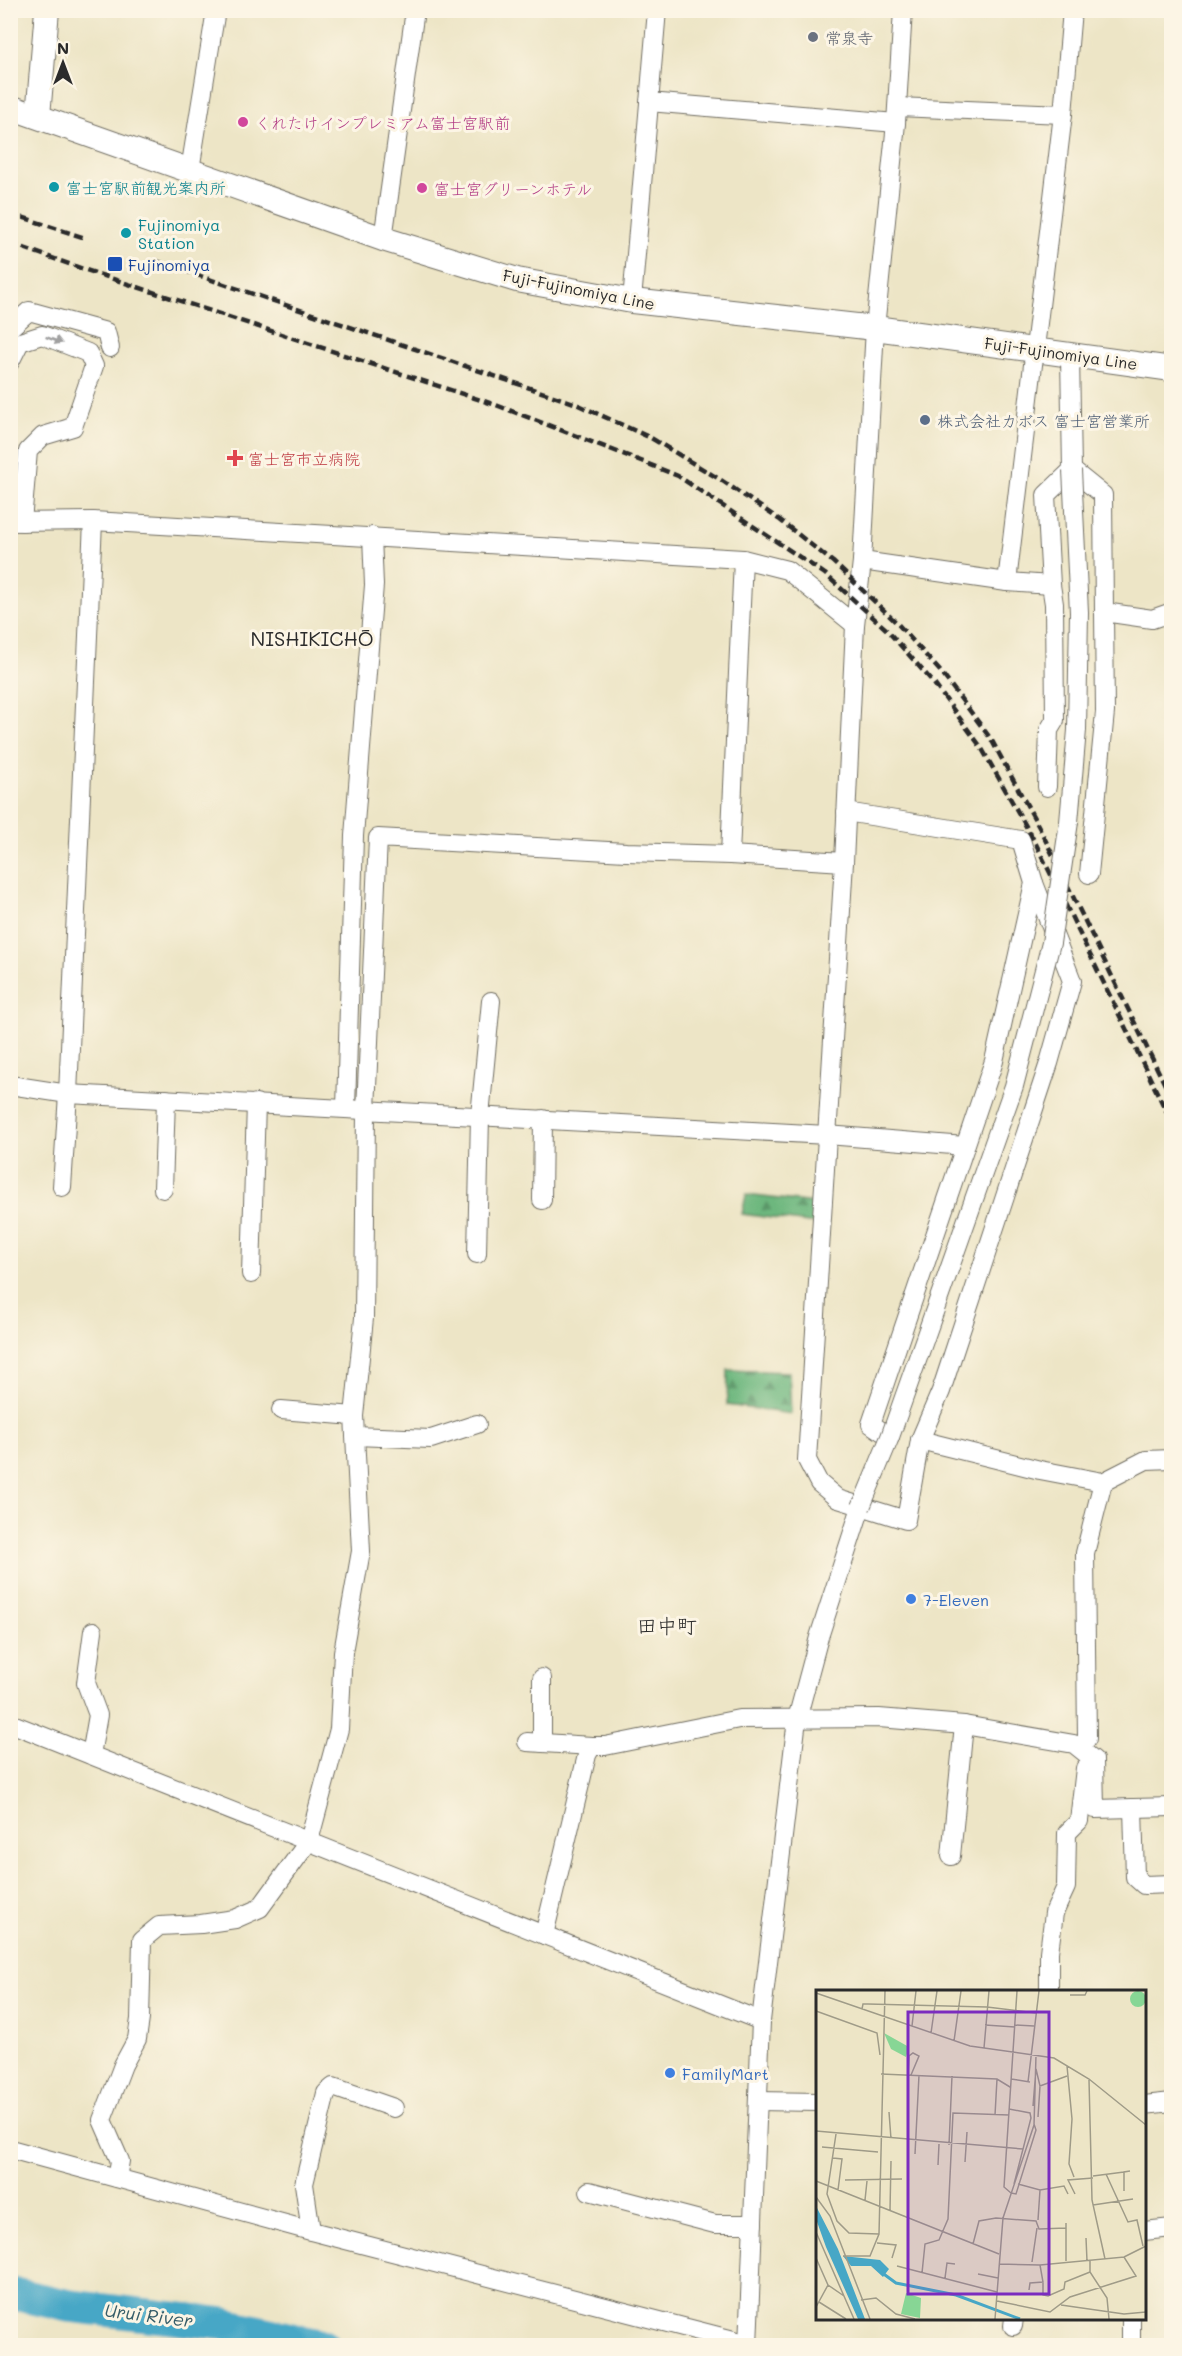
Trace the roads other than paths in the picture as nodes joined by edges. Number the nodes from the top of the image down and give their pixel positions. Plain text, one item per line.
1 (47, 10) edge
2 (216, 10) edge
3 (415, 10) edge
4 (657, 10) edge
5 (903, 10) edge
6 (1072, 10) edge
7 (649, 102) junction
8 (10, 107) edge
9 (1063, 114) junction
10 (897, 115) junction
11 (38, 116) junction
12 (189, 170) junction
13 (383, 239) junction
14 (632, 301) junction
15 (10, 328) edge
16 (875, 328) junction
17 (110, 348) dead end
18 (1035, 350) junction
19 (1070, 356) junction
20 (10, 362) edge
21 (1172, 369) edge
22 (1072, 470) junction
23 (93, 521) junction
24 (16, 522) edge
25 (372, 536) junction
26 (743, 559) junction
27 (862, 561) junction
28 (1007, 582) junction
29 (1051, 585) junction
30 (1104, 612) junction
31 (1172, 612) edge
32 (855, 625) junction
33 (1047, 787) dead end
34 (846, 812) junction
35 (730, 855) junction
36 (844, 862) junction
37 (1089, 874) dead end
38 (1034, 882) junction
39 (491, 1000) dead end
40 (10, 1085) edge
41 (68, 1094) junction
42 (166, 1099) junction
43 (256, 1103) junction
44 (346, 1108) junction
45 (366, 1110) junction
46 (480, 1116) junction
47 (543, 1119) junction
48 (827, 1135) junction
49 (965, 1146) junction
50 (62, 1187) dead end
51 (163, 1189) dead end
52 (542, 1200) dead end
53 (477, 1254) dead end
54 (251, 1274) dead end
55 (281, 1410) dead end
56 (354, 1416) junction
57 (477, 1424) dead end
58 (356, 1436) junction
59 (890, 1437) junction
60 (920, 1440) junction
61 (1172, 1459) edge
62 (1103, 1482) junction
63 (861, 1507) junction
64 (93, 1630) dead end
65 (542, 1678) dead end
66 (797, 1719) junction
67 (10, 1723) edge
68 (964, 1725) junction
69 (1087, 1739) dead end
70 (592, 1746) junction
71 (91, 1755) junction
72 (1086, 1766) dead end
73 (1133, 1808) junction
74 (1172, 1808) edge
75 (309, 1841) junction
76 (951, 1856) dead end
77 (1172, 1884) edge
78 (544, 1935) junction
79 (1049, 1990) edge
80 (761, 2021) junction
81 (758, 2101) junction
82 (816, 2102) edge
83 (1172, 2102) edge
84 (1146, 2105) edge
85 (394, 2108) dead end
86 (10, 2149) edge
87 (117, 2178) junction
88 (589, 2191) dead end
89 (753, 2224) junction
90 (1172, 2228) edge
91 (312, 2231) junction
92 (1146, 2231) edge
93 (1131, 2320) edge
94 (748, 2345) edge
95 (1131, 2346) edge

1 - 11 main road
2 - 12 street
3 - 13 street
4 - 7 street
5 - 10 street
6 - 9 street
7 - 10 street
7 - 14 street
8 - 11 main road, Fuji-Fujinomiya Line
9 - 10 street
9 - 18 street
10 - 16 street
11 - 12 main road, Fuji-Fujinomiya Line
12 - 13 main road, Fuji-Fujinomiya Line
13 - 14 main road, Fuji-Fujinomiya Line
14 - 16 main road, Fuji-Fujinomiya Line
15 - 17 street
16 - 18 main road, Fuji-Fujinomiya Line
16 - 27 street
18 - 19 main road, Fuji-Fujinomiya Line
18 - 28 street
19 - 21 main road, Fuji-Fujinomiya Line
19 - 22 street
20 -> 24 street
22 - 29 street
22 - 30 street
22 - 59 street, bridge
23 - 24 street
23 - 25 street
23 - 41 street
25 - 26 street
25 - 44 street
26 - 32 street
26 - 35 street
27 - 28 street
27 - 32 street
28 - 29 street
29 - 33 street
30 - 31 street
30 - 37 street
32 - 34 street
34 - 36 street
34 - 38 street
35 - 36 street
35 - 45 street
36 - 48 street
38 - 49 street
38 - 60 street
39 - 46 street
40 - 41 street
41 - 42 street
41 - 50 street
42 - 43 street
42 - 51 street
43 - 44 street
43 - 54 street
44 - 45 street
45 - 46 street
45 - 56 street
46 - 47 street
46 - 53 street
47 - 48 street
47 - 52 street
48 - 49 street
48 - 63 street
49 - 59 street
55 - 56 street
56 - 58 street
57 - 58 street
58 - 75 street
59 - 63 street, bridge
60 - 62 street
60 - 63 street
61 - 62 street
62 - 69 street
63 - 66 street
64 - 71 street
65 - 70 street
66 - 68 street
66 - 70 street
66 - 80 street
67 - 71 street
68 - 73 street
68 - 76 street
70 - 78 street
71 - 75 street
72 - 79 street
73 - 74 street
73 - 77 street
75 - 78 street
75 - 87 street
78 - 80 street
80 - 81 street
81 - 82 street
81 - 89 street
83 - 84 street
85 - 91 street
86 - 87 street
87 - 91 street
88 - 89 street
89 - 94 street
90 - 92 street
91 - 94 street
93 - 95 street

